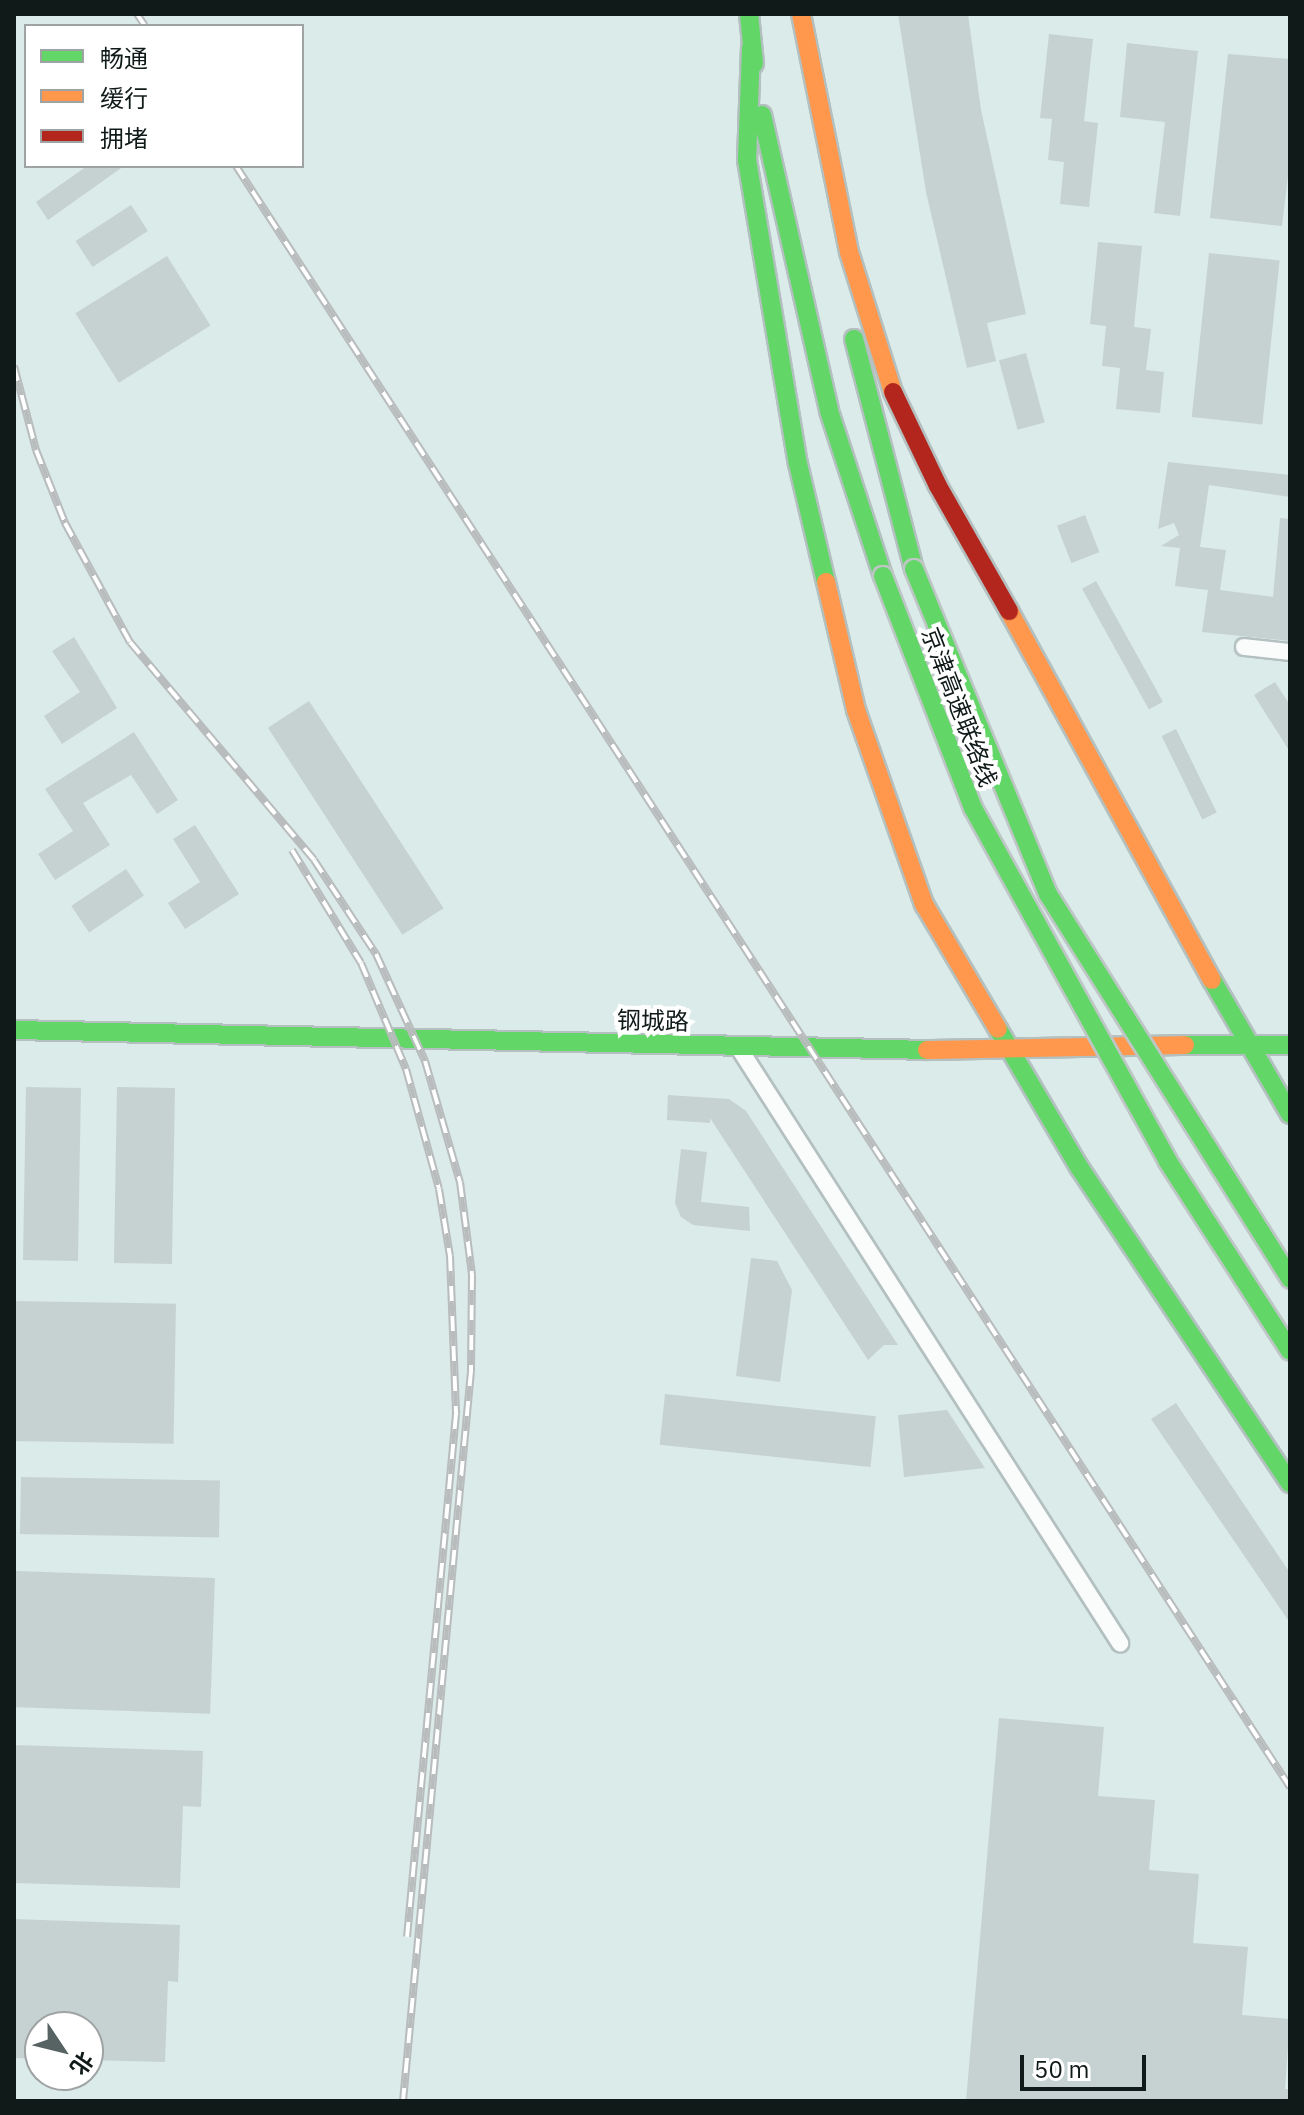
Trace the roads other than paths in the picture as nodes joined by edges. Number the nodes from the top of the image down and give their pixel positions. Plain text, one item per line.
1 (749, 14) edge
2 (791, 14) edge
3 (801, 14) edge
4 (751, 47) junction
5 (804, 128) dead end
6 (809, 158) dead end
7 (1244, 647) dead end
8 (1290, 652) edge
9 (14, 1030) edge
10 (1245, 1042) junction
11 (1290, 1045) edge
12 (739, 1048) junction
13 (1012, 1052) junction
14 (1290, 1114) edge
15 (1290, 1279) edge
16 (1290, 1351) edge
17 (1290, 1483) edge
18 (1120, 1643) dead end

1 - 4 main road, 京津高速联络线
2 - 5 main road
3 - 10 main road
4 - 13 main road
4 - 16 main road, 京津高速联络线, bridge
6 - 15 main road, 京津高速联络线, bridge
7 - 8 street
9 - 12 main road, 钢城路
10 - 11 main road, 钢城路
10 - 13 main road, 钢城路
10 - 14 main road
12 - 13 main road, 钢城路
12 - 18 street
13 - 17 main road

